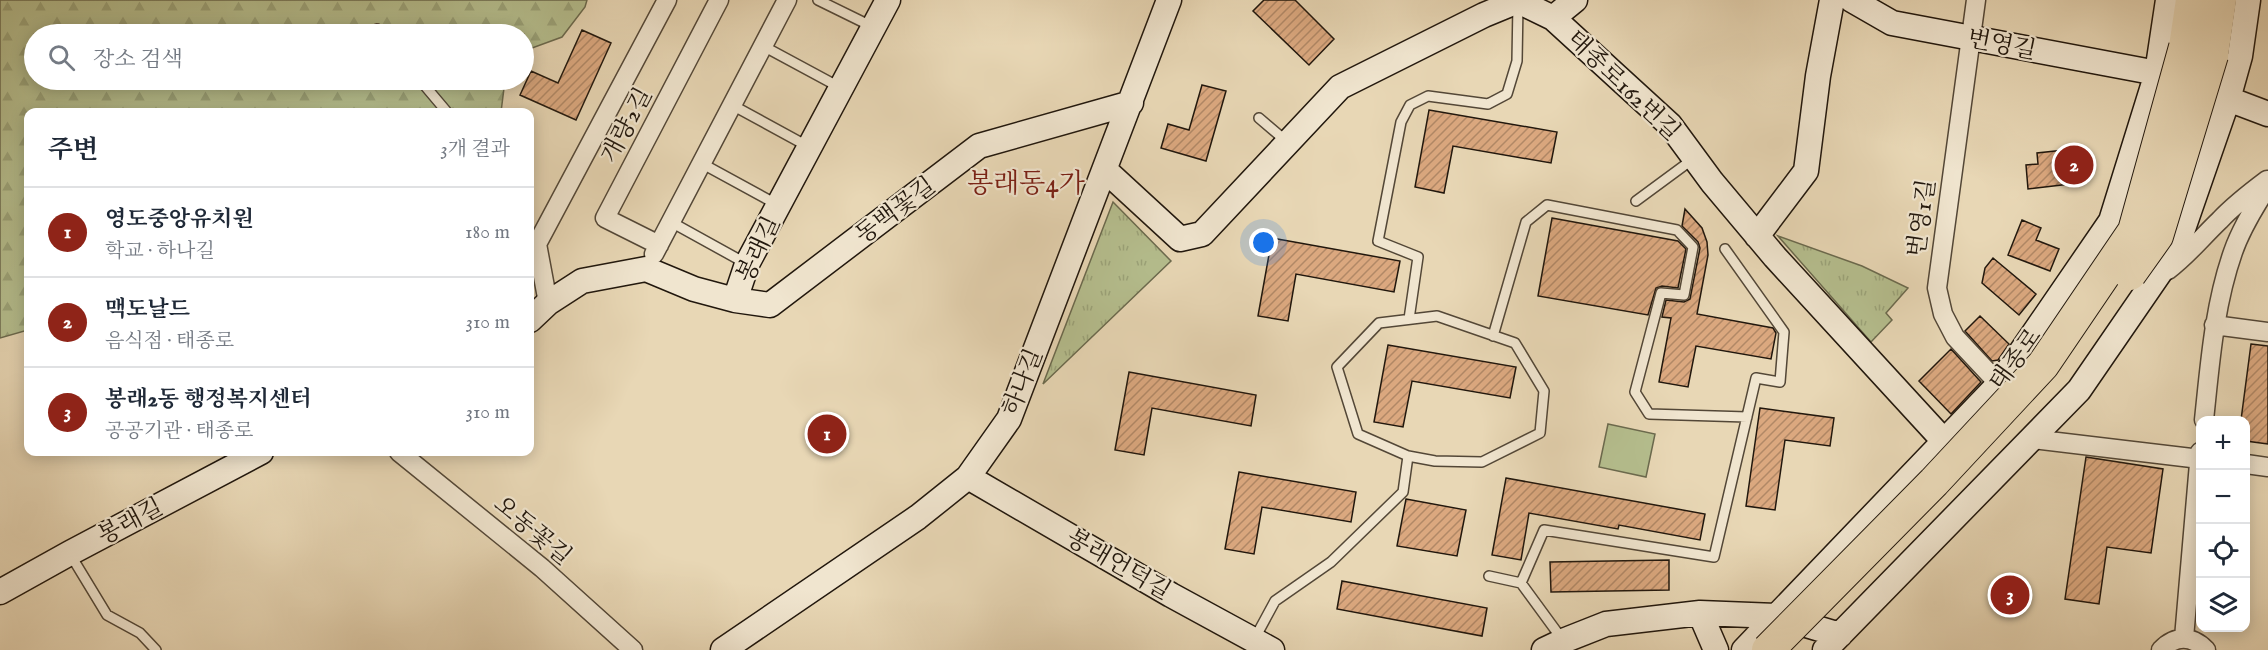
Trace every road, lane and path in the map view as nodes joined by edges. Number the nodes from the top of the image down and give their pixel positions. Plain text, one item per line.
1 (667, 0) edge
2 (719, 0) edge
3 (788, 0) edge
4 (818, 0) edge
5 (888, 0) edge
6 (1169, 0) edge
7 (1575, 0) edge
8 (1832, 0) edge
9 (1852, 0) edge
10 (1976, 0) edge
11 (2168, 0) edge
12 (2192, 0) edge
13 (2220, 0) edge
14 (2248, 0) edge
15 (1518, 1) edge
16 (1553, 18) junction
17 (873, 27) junction
18 (1971, 38) junction
19 (763, 46) junction
20 (2157, 73) junction
21 (841, 88) junction
22 (428, 90) edge
23 (2228, 99) junction
24 (1131, 103) junction
25 (732, 105) junction
26 (444, 108) edge
27 (2268, 114) edge
28 (1258, 118) dead end
29 (1288, 143) junction
30 (809, 147) junction
31 (1695, 158) junction
32 (701, 164) junction
33 (1105, 170) junction
34 (2268, 179) edge
35 (2268, 186) edge
36 (2118, 200) junction
37 (1636, 201) dead end
38 (778, 205) junction
39 (2186, 220) junction
40 (671, 222) junction
41 (1757, 236) junction
42 (534, 240) edge
43 (658, 245) junction
44 (534, 246) edge
45 (1725, 249) dead end
46 (747, 264) junction
47 (646, 269) junction
48 (2155, 280) junction
49 (735, 300) junction
50 (548, 303) junction
51 (534, 316) edge
52 (1409, 319) junction
53 (2214, 326) junction
54 (2268, 332) edge
55 (1493, 336) junction
56 (1999, 384) junction
57 (2204, 416) edge
58 (1747, 417) junction
59 (2032, 439) junction
60 (1944, 441) junction
61 (253, 456) edge
62 (404, 456) edge
63 (1408, 456) junction
64 (2196, 458) edge
65 (2250, 465) edge
66 (2268, 467) edge
67 (2199, 470) edge
68 (968, 477) junction
69 (70, 553) junction
70 (1489, 576) dead end
71 (1521, 582) junction
72 (0, 592) edge
73 (1700, 613) junction
74 (1776, 616) junction
75 (2184, 638) junction
76 (1833, 643) edge
77 (1263, 645) edge
78 (1553, 645) edge
79 (156, 650) edge
80 (633, 650) edge
81 (723, 650) edge
82 (1716, 650) edge
83 (1744, 650) edge
84 (1768, 650) edge
85 (1795, 650) edge
86 (2161, 650) edge
87 (2206, 650) edge

1 - 42 street
2 - 43 street, 개량2길
3 - 19 street
4 - 17 lane
5 - 17 main road, 봉래길
6 - 24 main road, 하나길
7 - 16 main road
8 - 41 main road
9 - 18 main road, 번영길
10 - 18 street, 번영1길
11 - 20 main road, 태종로
12 - 84 highway, bridge
13 - 85 highway, bridge
14 - 23 main road
15 - 16 main road, 태종로162번길
15 - 29 main road
15 - 52 lane
16 - 31 main road, 태종로162번길
17 - 21 main road, 봉래길
18 - 20 main road, 번영길
18 - 56 street, 번영1길
19 - 21 lane
19 - 25 street
20 - 23 main road, 번영길
20 - 36 main road, 태종로
21 - 30 main road, 봉래길
22 - 26 lane
23 - 27 main road, 번영길
23 - 39 main road
24 - 33 main road, 하나길
24 - 49 main road, 동백꽃길
25 - 30 lane
25 - 32 street
28 - 29 lane
29 - 33 main road
30 - 38 main road, 봉래길
31 - 37 lane
31 - 41 main road, 태종로162번길
32 - 38 lane
32 - 40 street
33 - 68 main road, 하나길
34 - 48 street
35 - 53 street
36 - 39 main road
36 - 56 main road, 태종로
38 - 46 main road, 봉래길
39 - 48 main road
40 - 43 street
40 - 46 lane
41 - 60 main road, 태종로162번길
43 - 47 street
44 - 50 street
45 - 58 lane
46 - 49 main road, 봉래길
47 - 49 main road, 봉래길
47 - 50 main road
48 - 59 main road
50 - 51 main road
52 - 55 lane
52 - 63 lane
53 - 54 street
53 - 57 street
55 - 58 lane
55 - 63 lane
56 - 60 main road, 태종로
58 - 71 lane
59 - 64 street
59 - 76 main road
60 - 74 main road, 태종로
61 - 69 main road, 봉래길
62 - 80 street, 오동꽃길
63 - 77 lane
65 - 66 street
67 - 75 street
68 - 77 main road, 봉래언덕길
68 - 81 main road, 하나길
69 - 72 main road, 봉래길
69 - 79 lane
70 - 71 lane
71 - 78 lane
73 - 74 main road
73 - 78 main road
73 - 82 main road
74 - 76 main road
74 - 83 main road, 태종로
75 - 86 street
75 - 87 street

